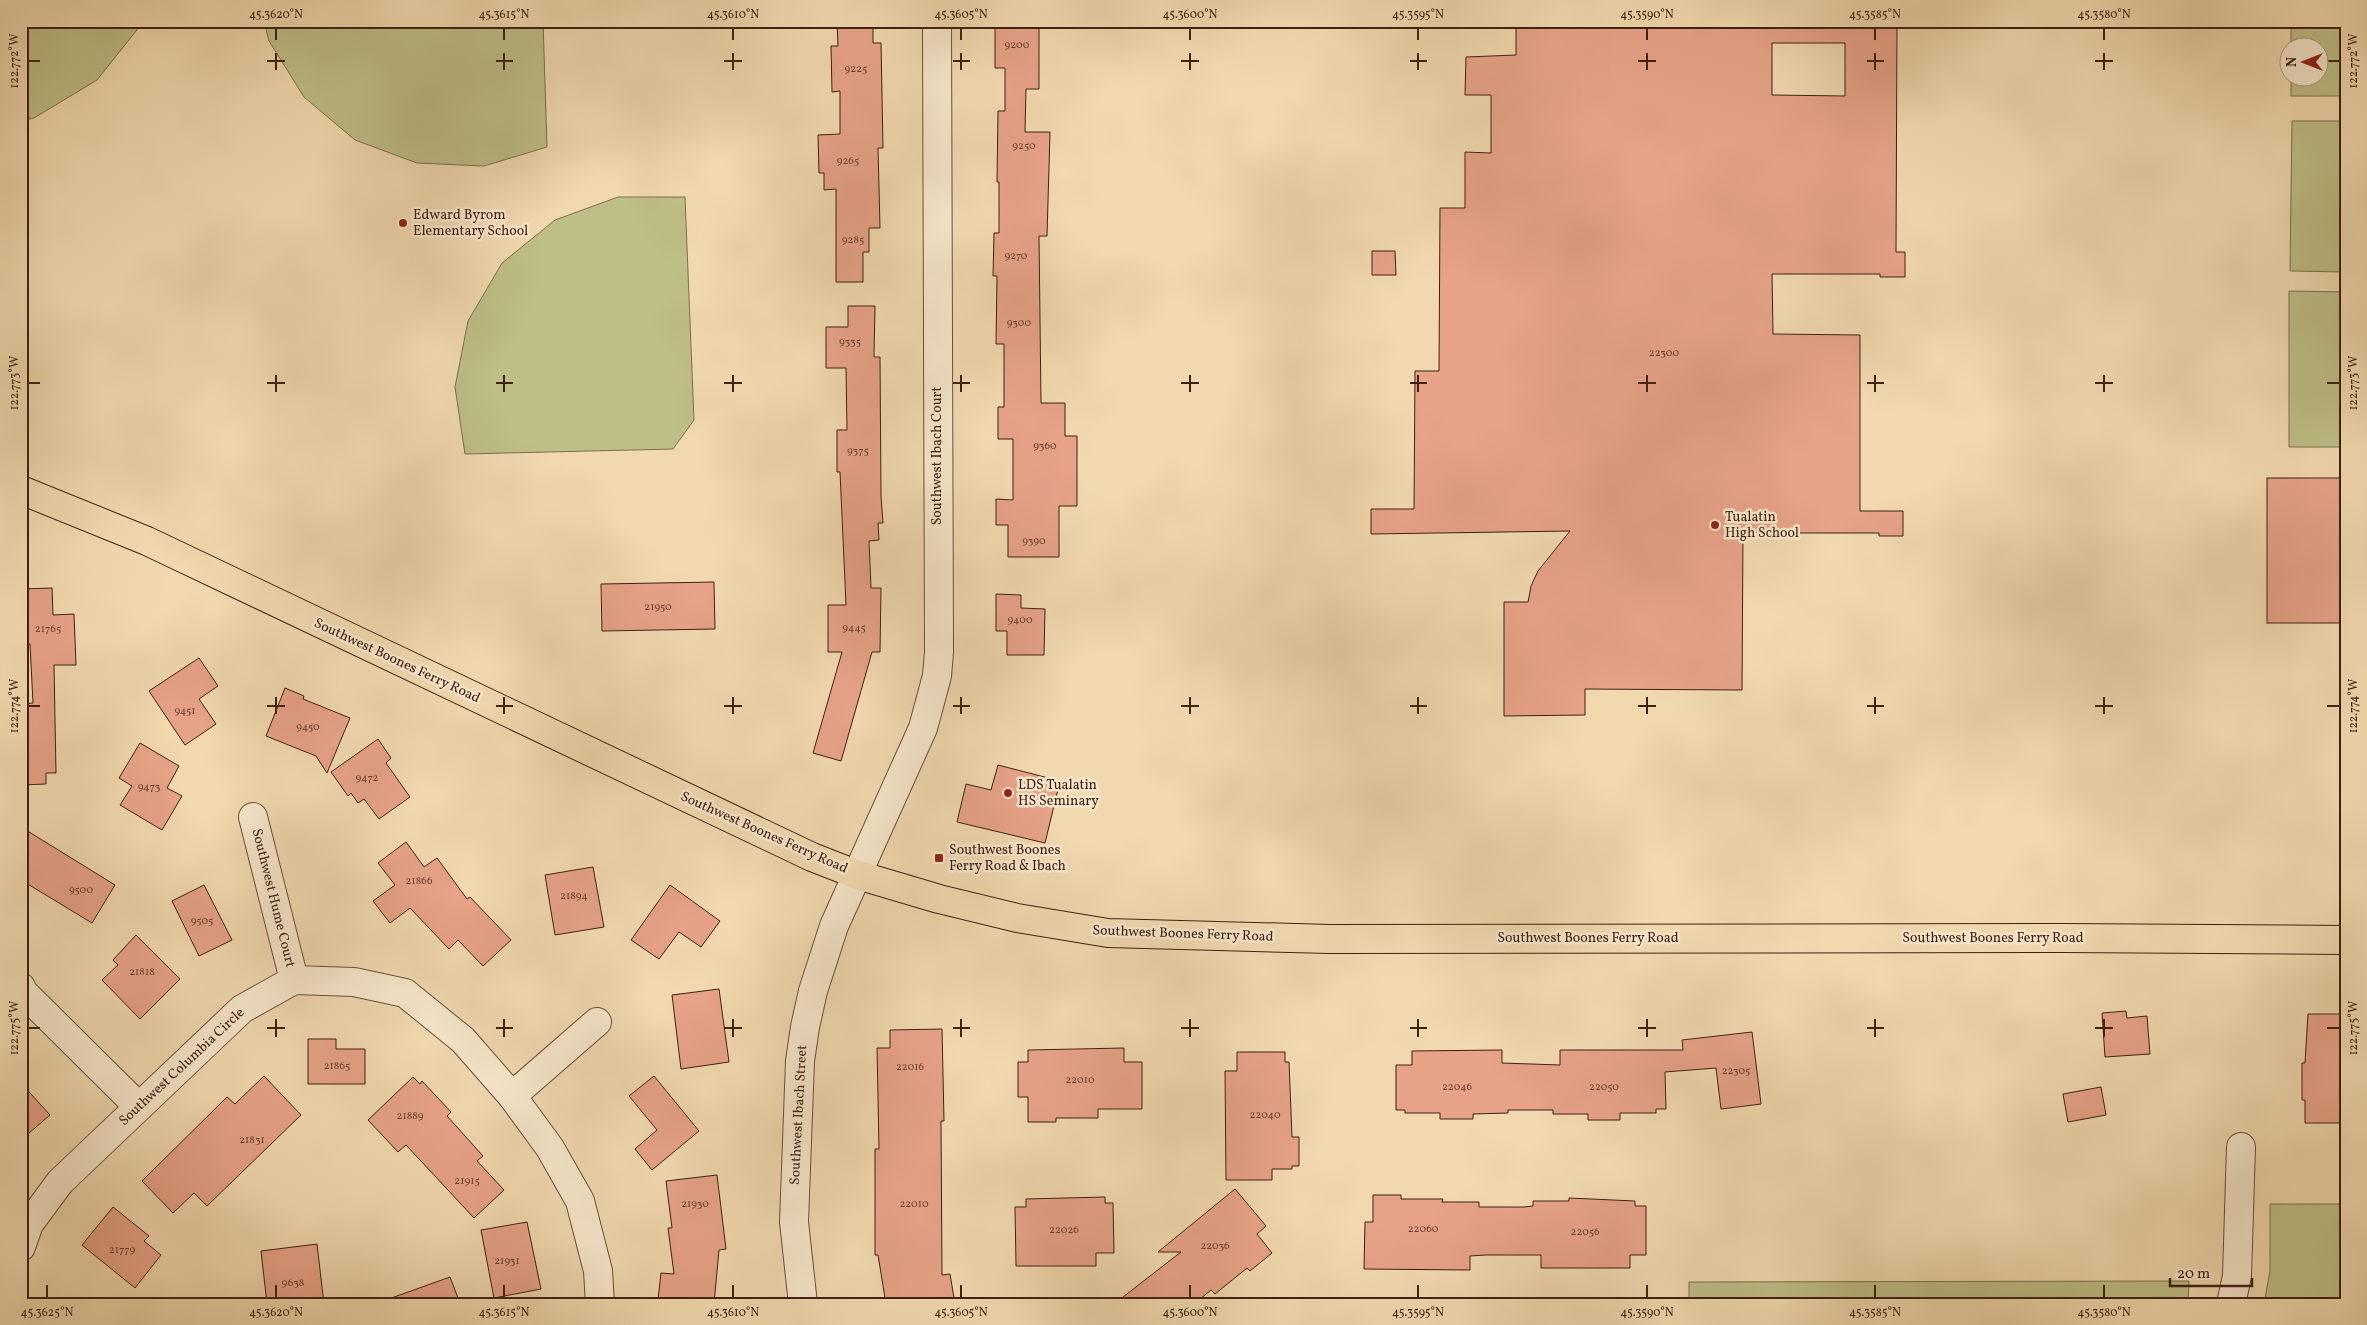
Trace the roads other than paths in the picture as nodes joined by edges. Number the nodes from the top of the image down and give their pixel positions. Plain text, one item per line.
1 (937, 21) edge
2 (21, 490) edge
3 (253, 817) dead end
4 (858, 875) junction
5 (2346, 940) edge
6 (294, 980) junction
7 (21, 987) edge
8 (597, 1022) dead end
9 (512, 1096) junction
10 (139, 1107) junction
11 (2241, 1147) dead end
12 (21, 1247) edge
13 (600, 1304) edge
14 (803, 1304) edge
15 (2231, 1304) edge

1 - 4 street, Southwest Ibach Court
2 - 4 main road, Southwest Boones Ferry Road
3 - 6 street, Southwest Hume Court
4 - 5 main road, Southwest Boones Ferry Road
4 - 14 street, Southwest Ibach Street
6 - 9 street
6 - 10 street, Southwest Columbia Circle
7 - 10 street
8 - 9 street
9 - 13 street
10 - 12 street, Southwest Columbia Circle
11 - 15 street

